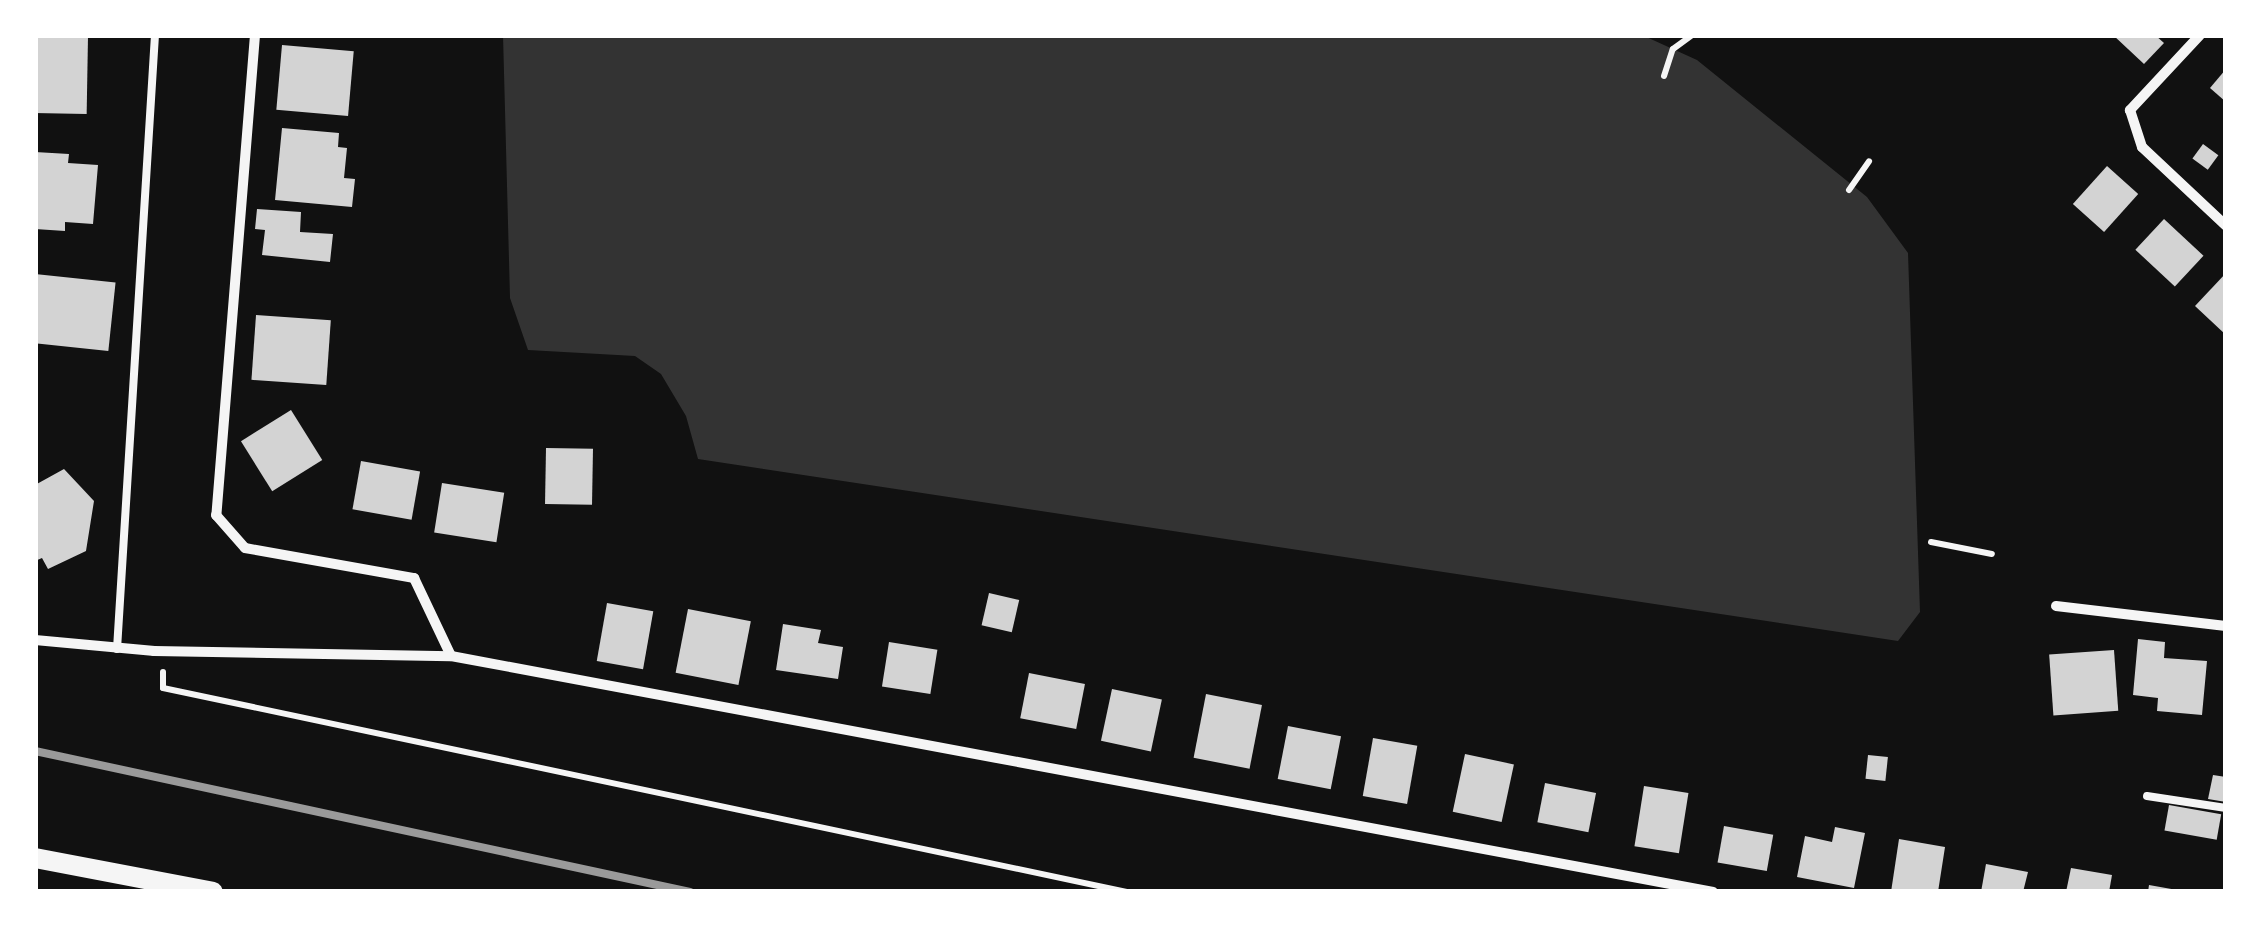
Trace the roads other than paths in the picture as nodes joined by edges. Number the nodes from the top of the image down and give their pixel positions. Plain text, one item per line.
1 (155, 35) edge
2 (255, 35) edge
3 (2200, 35) edge
4 (2226, 226) edge
5 (2056, 606) dead end
6 (2226, 626) edge
7 (35, 640) edge
8 (117, 649) junction
9 (451, 656) junction
10 (2146, 796) dead end
11 (2226, 808) edge
12 (35, 858) edge
13 (213, 892) edge
14 (1713, 892) edge

1 - 8 lane
2 - 9 street
3 - 4 street
5 - 6 street
7 - 8 street
8 - 9 street
9 - 14 street
10 - 11 lane
12 - 13 main road

